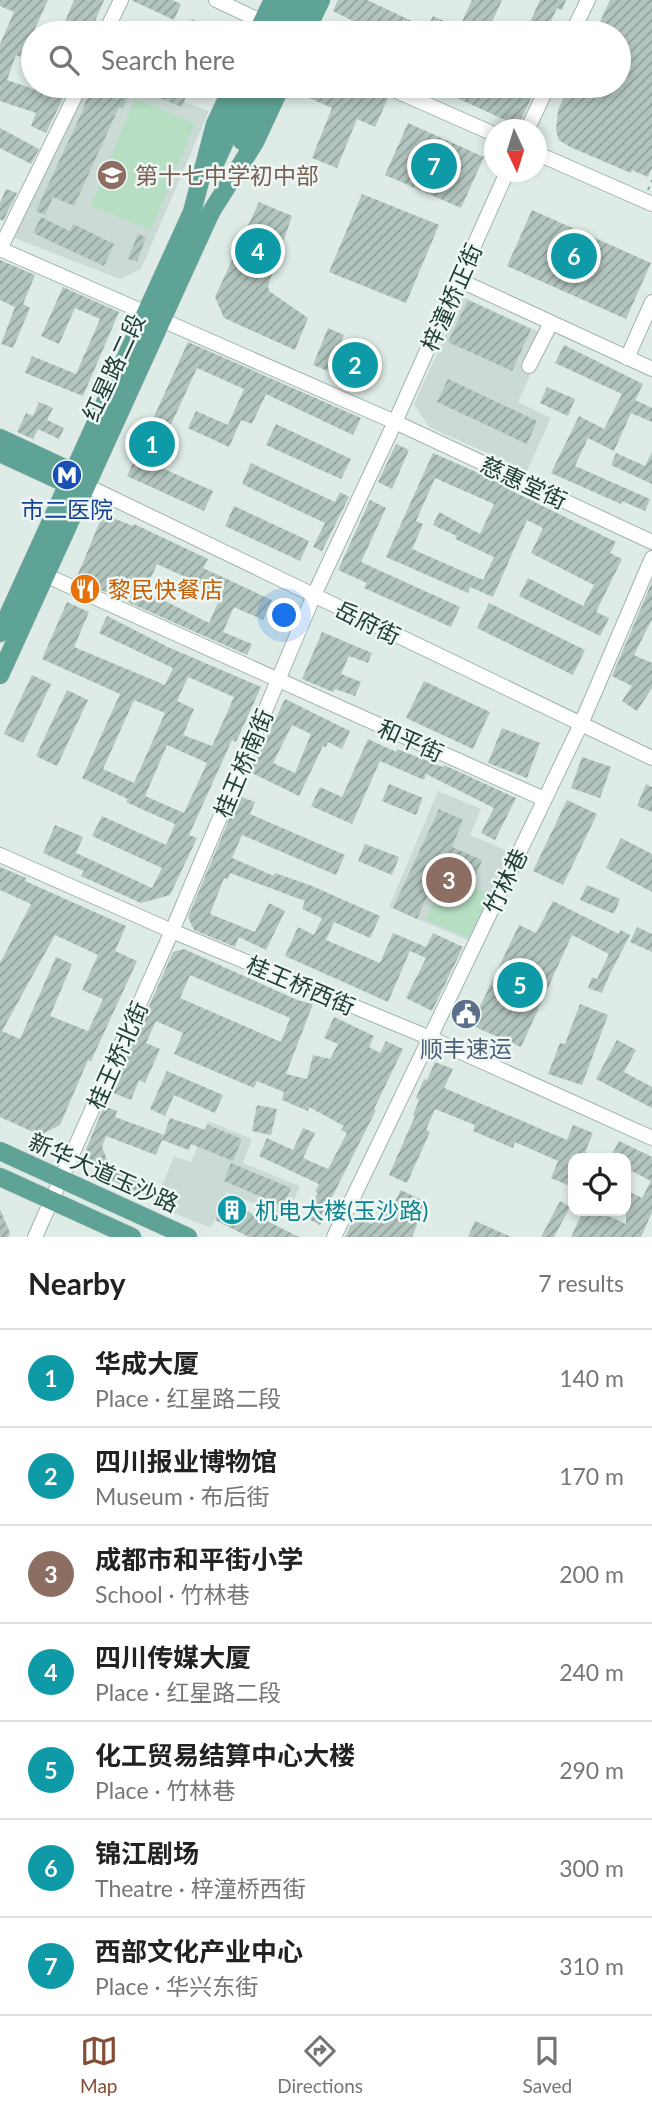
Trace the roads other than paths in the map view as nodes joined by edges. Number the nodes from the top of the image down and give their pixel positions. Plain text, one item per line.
1 (121, 0) edge
2 (216, 0) edge
3 (273, 0) edge
4 (289, 0) edge
5 (306, 0) edge
6 (321, 0) edge
7 (588, 0) edge
8 (111, 21) edge
9 (251, 21) edge
10 (267, 21) edge
11 (272, 21) edge
12 (296, 21) edge
13 (311, 21) edge
14 (578, 21) edge
15 (74, 98) edge
16 (227, 98) edge
17 (245, 98) edge
18 (261, 98) edge
19 (275, 98) edge
20 (412, 98) edge
21 (542, 98) edge
22 (532, 119) edge
23 (484, 129) edge
24 (547, 157) edge
25 (503, 182) edge
26 (652, 204) edge
27 (201, 212) junction
28 (0, 249) edge
29 (459, 280) junction
30 (652, 302) edge
31 (154, 317) junction
32 (551, 323) junction
33 (627, 358) junction
34 (529, 366) dead end
35 (652, 369) edge
36 (395, 422) junction
37 (0, 438) edge
38 (0, 453) edge
39 (75, 480) junction
40 (652, 542) edge
41 (652, 558) edge
42 (45, 575) junction
43 (314, 595) junction
44 (0, 633) edge
45 (0, 674) edge
46 (277, 681) junction
47 (581, 724) junction
48 (652, 758) edge
49 (544, 799) junction
50 (0, 855) edge
51 (172, 931) junction
52 (430, 1038) junction
53 (652, 1138) edge
54 (0, 1151) edge
55 (0, 1177) edge
56 (62, 1179) junction
57 (52, 1200) junction
58 (35, 1237) edge
59 (132, 1237) edge
60 (188, 1237) edge
61 (334, 1237) edge

1 - 8 street
2 - 9 street
3 - 10 main road
4 - 11 main road
5 - 12 main road
6 - 13 main road
7 - 14 street
15 - 28 street
16 - 27 main road, 红星路二段
17 - 27 main road
18 - 27 main road
19 - 27 main road, 红星路二段
20 - 23 street
21 - 22 street
24 - 26 street
25 - 29 street, 梓潼桥正街
27 - 31 main road, 红星路二段
28 - 31 street, 慈惠堂街
29 - 32 street
29 - 36 street, 梓潼桥正街
30 - 33 street
31 - 36 street, 慈惠堂街
31 - 39 main road, 红星路二段
32 - 33 street
32 - 34 street
33 - 35 street
36 - 40 street, 慈惠堂街
36 - 43 street, 梓潼桥正街
37 - 39 main road
38 - 39 main road
39 - 42 main road, 红星路二段
39 - 43 street, 岳府街
39 - 44 main road, 红星路二段
41 - 47 street, 竹林巷
42 - 45 main road, 红星路二段
42 - 46 street, 和平街
43 - 46 street, 桂王桥南街
43 - 47 street, 岳府街
46 - 49 street, 和平街
46 - 51 street, 桂王桥南街
47 - 48 street, 岳府街
47 - 49 street, 竹林巷
49 - 52 street, 竹林巷
50 - 51 street, 桂王桥西街
51 - 52 street, 桂王桥西街
51 - 56 street, 桂王桥北街
52 - 53 street, 桂王桥西街
52 - 61 street, 竹林巷
54 - 56 main road, 新华大道玉沙路
55 - 57 main road, 新华大道玉沙路
56 - 57 street, 桂王桥北街
56 - 60 main road, 新华大道玉沙路
57 - 58 street, 桂王桥北街
57 - 59 main road, 新华大道玉沙路

